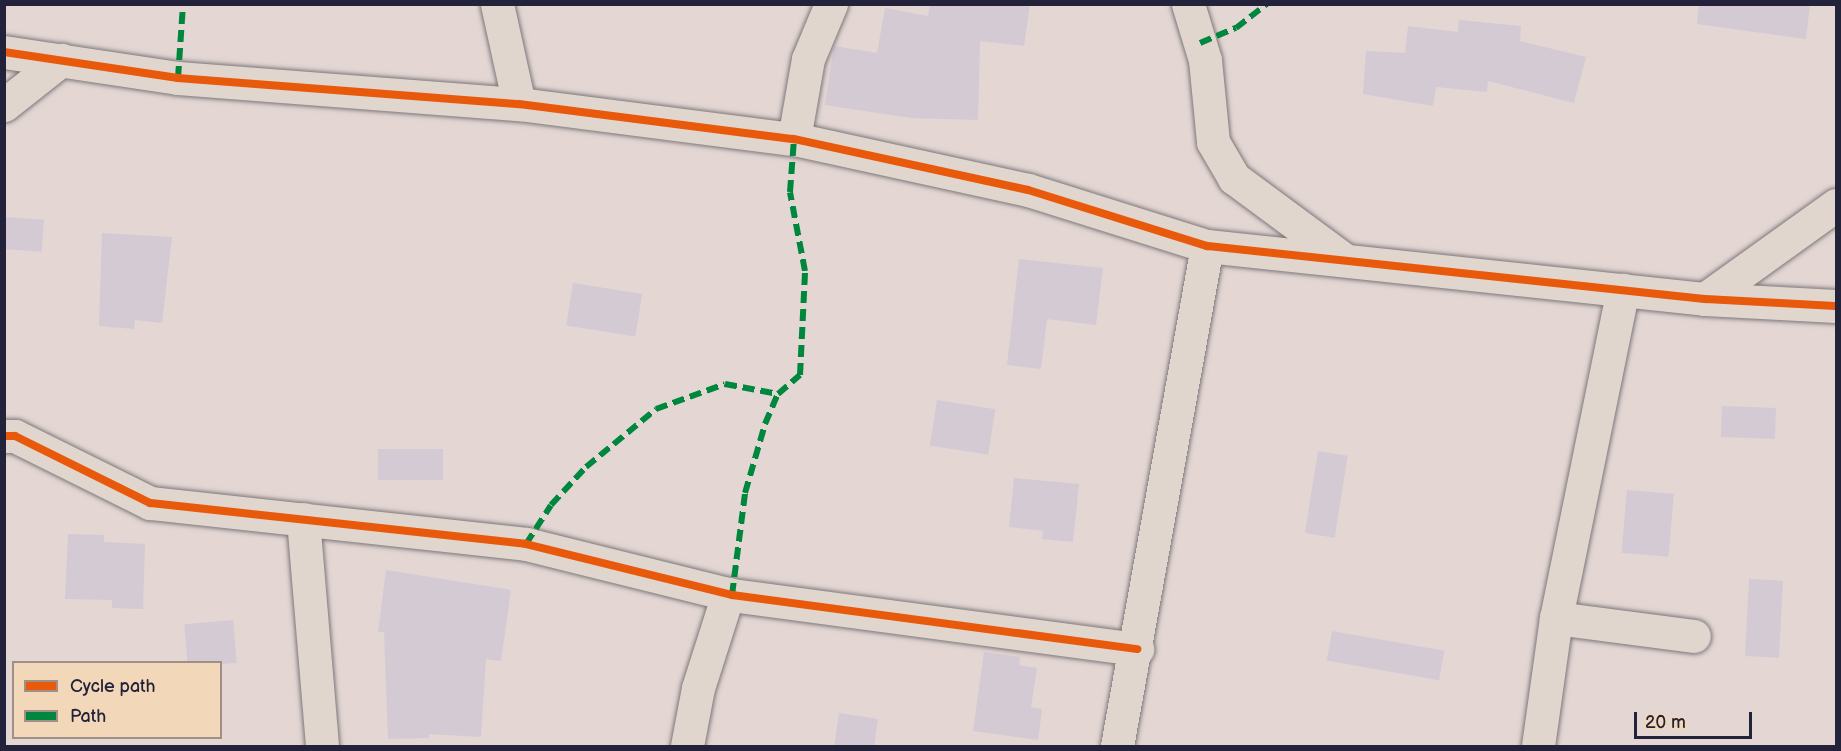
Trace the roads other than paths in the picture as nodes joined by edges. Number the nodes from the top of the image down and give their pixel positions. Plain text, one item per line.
1 (497, 4) edge
2 (831, 4) edge
3 (1188, 4) edge
4 (4, 52) edge
5 (61, 60) junction
6 (519, 104) junction
7 (4, 105) edge
8 (794, 139) junction
9 (1836, 205) edge
10 (1207, 246) junction
11 (1342, 258) junction
12 (1623, 290) junction
13 (1705, 299) junction
14 (1836, 306) edge
15 (4, 436) edge
16 (303, 519) junction
17 (728, 594) junction
18 (1556, 618) junction
19 (1694, 636) dead end
20 (1137, 649) junction
21 (322, 747) edge
22 (687, 747) edge
23 (1117, 747) edge
24 (1538, 747) edge

1 - 6 street
2 - 8 street
3 - 11 street
4 - 5 street
5 - 6 street
5 - 7 street
6 - 8 street
8 - 10 street
9 - 13 street
10 - 11 street
10 - 20 street
11 - 12 street
12 - 13 street
12 - 18 street
13 - 14 street
15 - 16 street
16 - 17 street
16 - 21 street
17 - 20 street
17 - 22 street
18 - 19 street
18 - 24 street
20 - 23 street

